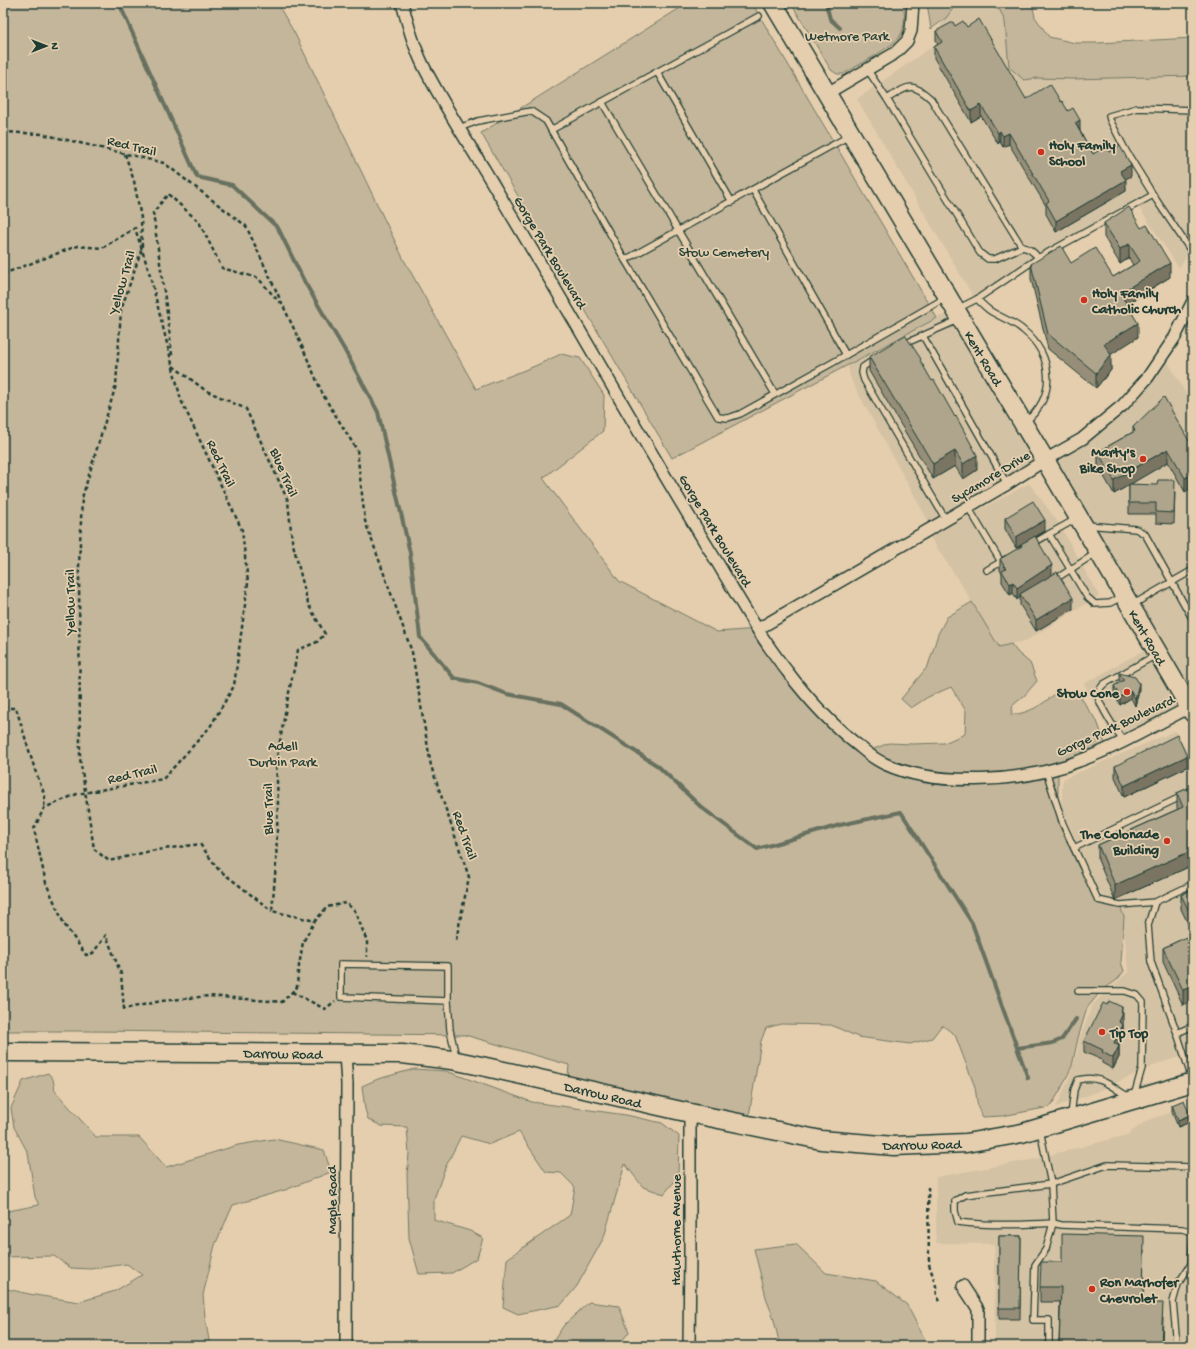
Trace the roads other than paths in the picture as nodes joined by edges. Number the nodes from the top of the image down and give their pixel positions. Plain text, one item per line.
1 (402, 3) edge
2 (773, 3) edge
3 (913, 3) edge
4 (759, 16) dead end
5 (867, 69) junction
6 (657, 72) junction
7 (826, 94) junction
8 (887, 99) junction
9 (602, 102) junction
10 (1193, 110) edge
11 (459, 128) junction
12 (551, 130) junction
13 (851, 135) junction
14 (753, 190) junction
15 (1153, 194) junction
16 (732, 202) junction
17 (678, 231) junction
18 (1022, 247) junction
19 (1193, 254) edge
20 (1038, 258) junction
21 (626, 260) junction
22 (977, 299) junction
23 (1193, 301) edge
24 (954, 309) junction
25 (923, 336) junction
26 (900, 345) edge
27 (846, 355) junction
28 (883, 355) edge
29 (775, 394) junction
30 (1023, 424) junction
31 (1044, 460) junction
32 (1007, 484) junction
33 (968, 507) junction
34 (946, 520) junction
35 (1080, 521) junction
36 (1049, 534) junction
37 (1028, 546) edge
38 (1098, 552) junction
39 (1014, 554) edge
40 (1001, 562) junction
41 (987, 570) dead end
42 (1071, 570) junction
43 (1193, 570) edge
44 (1172, 581) junction
45 (1046, 585) edge
46 (1127, 601) junction
47 (1193, 620) edge
48 (758, 629) junction
49 (1158, 654) junction
50 (1191, 710) edge
51 (1123, 741) junction
52 (1046, 771) junction
53 (1193, 791) edge
54 (1074, 848) junction
55 (1193, 884) edge
56 (1155, 902) junction
57 (1078, 991) dead end
58 (448, 1001) junction
59 (1193, 1026) edge
60 (1177, 1033) junction
61 (3, 1052) edge
62 (345, 1054) junction
63 (457, 1061) junction
64 (1193, 1081) edge
65 (1133, 1099) junction
66 (690, 1113) junction
67 (1070, 1118) junction
68 (1040, 1128) junction
69 (1193, 1167) edge
70 (1051, 1184) junction
71 (1052, 1223) junction
72 (1193, 1232) edge
73 (1193, 1238) edge
74 (963, 1286) dead end
75 (346, 1346) edge
76 (689, 1346) edge
77 (978, 1346) edge
78 (1049, 1346) edge
79 (1175, 1346) edge

1 - 11 street, Gorge Park Boulevard
2 - 7 main road, Kent Road
3 - 5 street
4 - 6 lane
5 - 7 street
5 - 8 lane
6 - 9 lane
6 - 16 lane
7 - 13 main road, Kent Road
8 - 18 lane
8 - 18 lane
9 - 12 lane
9 - 17 lane
10 - 15 lane
11 - 12 lane
11 - 48 street, Gorge Park Boulevard
12 - 21 lane
13 - 14 lane
13 - 24 main road, Kent Road
14 - 16 lane
14 - 27 lane
15 - 19 lane
15 - 20 lane
16 - 17 lane
17 - 21 lane
17 - 29 lane
18 - 20 lane
20 - 22 lane
21 - 29 lane
22 - 24 lane
22 - 30 lane
23 - 31 street, Sycamore Drive
24 - 25 lane
24 - 27 lane
24 - 30 main road, Kent Road
25 - 26 lane
25 - 32 lane
27 - 29 lane
28 - 34 lane
30 - 31 main road, Kent Road
31 - 32 street, Sycamore Drive
31 - 35 main road, Kent Road
32 - 33 street, Sycamore Drive
33 - 34 street, Sycamore Drive
33 - 40 lane
34 - 48 street, Sycamore Drive
35 - 36 lane
35 - 38 main road, Kent Road
35 - 44 lane
36 - 37 lane
36 - 42 lane
38 - 42 lane
38 - 46 main road, Kent Road
39 - 40 lane
40 - 41 lane
42 - 45 lane
42 - 46 lane
43 - 44 lane
44 - 46 lane
44 - 47 lane
46 - 49 main road, Kent Road
48 - 52 street, Gorge Park Boulevard
49 - 50 main road, Kent Road
49 - 51 lane
50 - 51 street, Gorge Park Boulevard
51 - 52 street, Gorge Park Boulevard
52 - 54 lane
53 - 54 lane
54 - 56 lane
55 - 56 lane
56 - 60 lane
57 - 65 lane
58 - 58 lane
58 - 63 lane
59 - 60 lane
60 - 64 lane
61 - 62 main road, Darrow Road
62 - 63 main road, Darrow Road
62 - 75 street, Maple Road
63 - 66 main road, Darrow Road
64 - 65 main road, Darrow Road
65 - 67 main road, Darrow Road
65 - 67 lane
66 - 68 main road, Darrow Road
66 - 76 street, Hawthorne Avenue
67 - 68 main road, Darrow Road
68 - 70 lane
69 - 70 lane
70 - 71 lane
70 - 71 lane
71 - 72 lane
71 - 78 lane
73 - 79 lane
74 - 77 street

